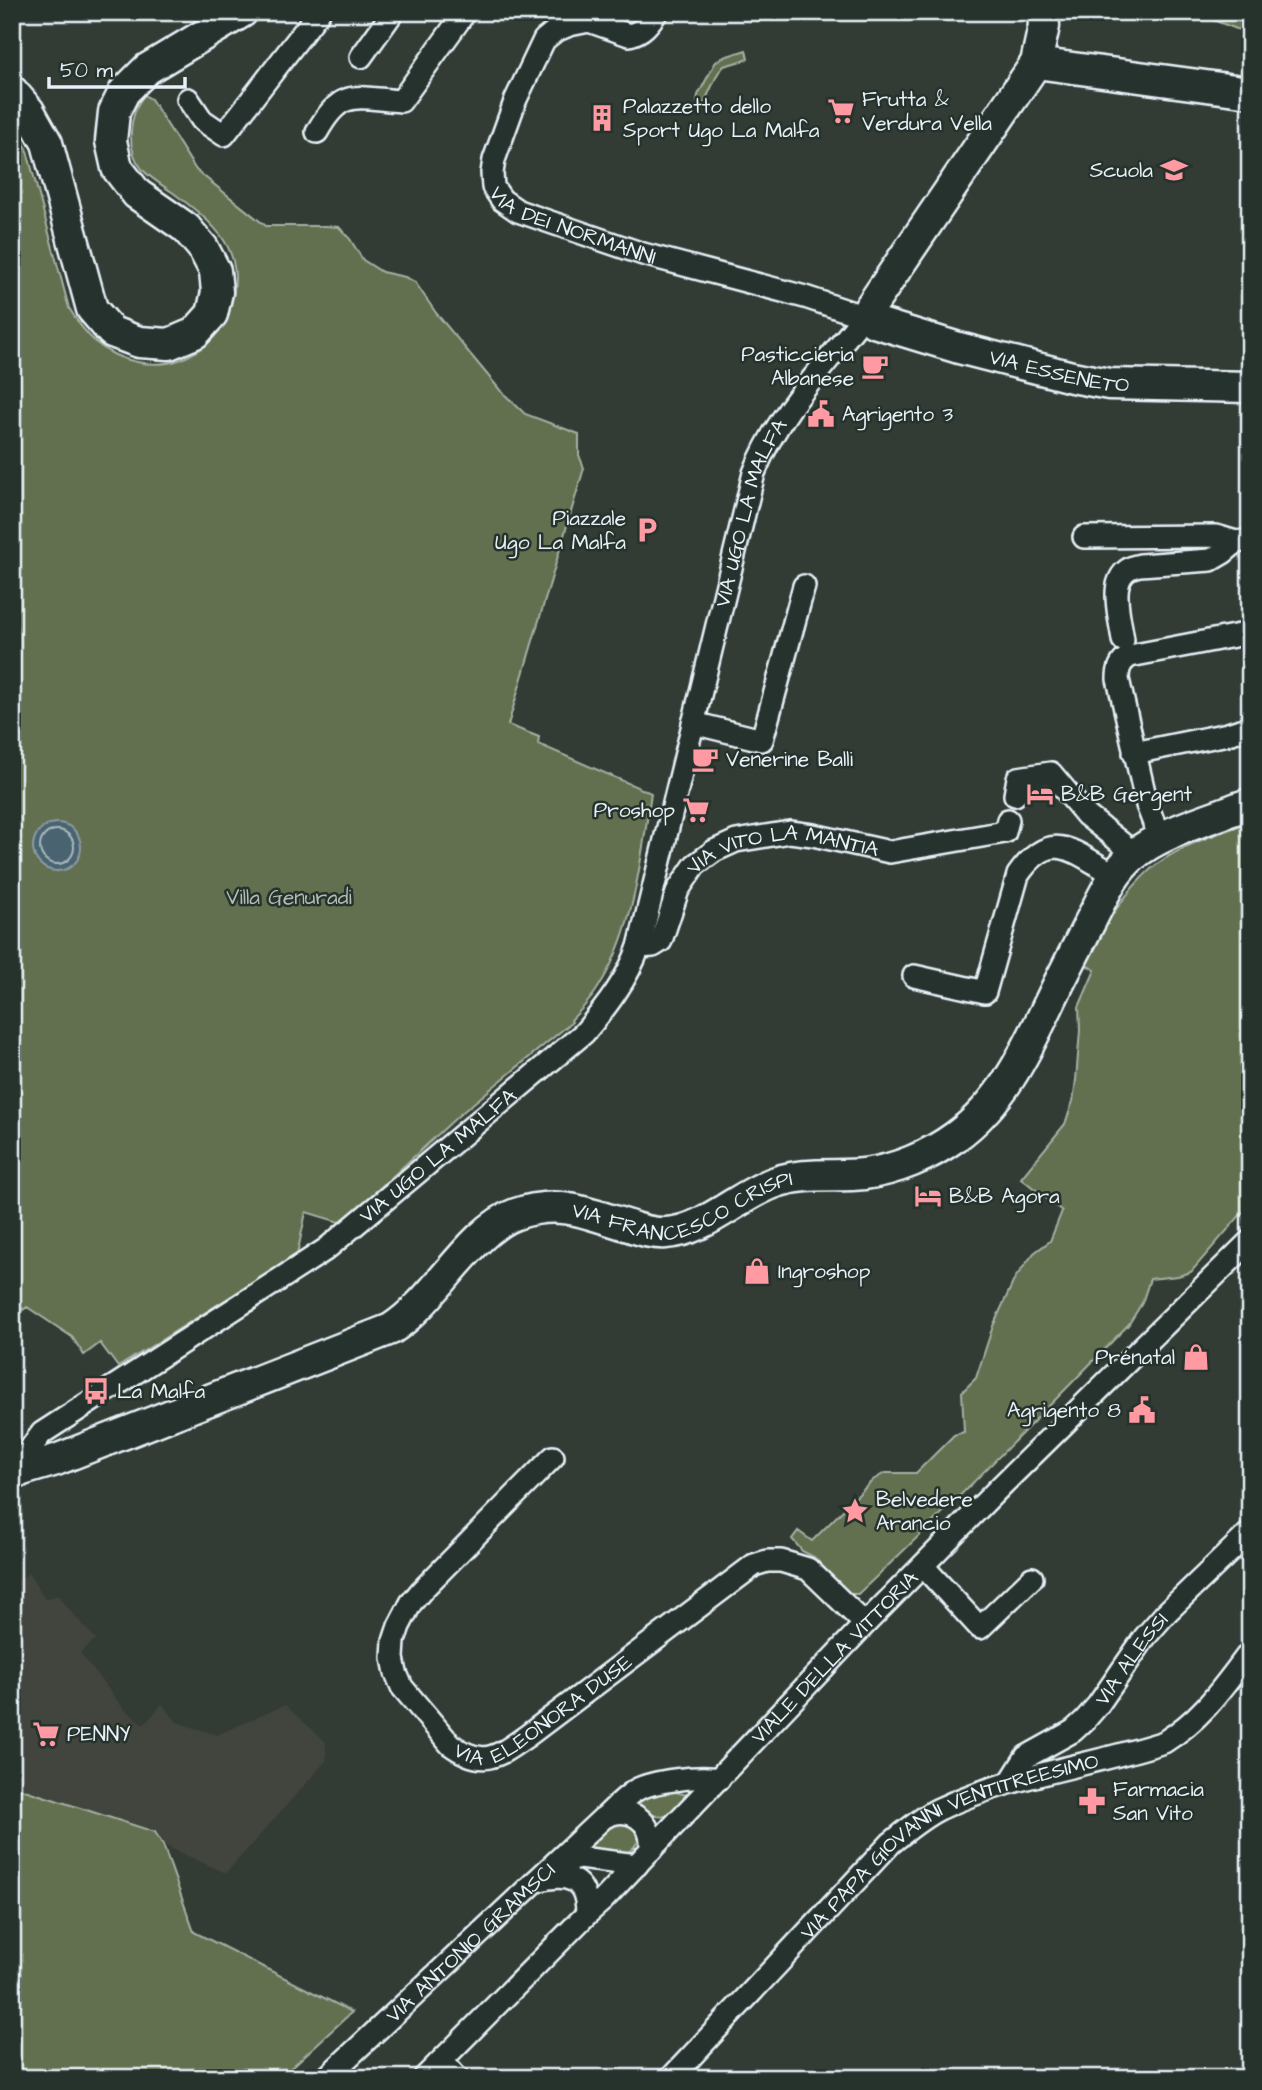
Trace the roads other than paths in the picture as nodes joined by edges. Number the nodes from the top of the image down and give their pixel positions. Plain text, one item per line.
1 (242, 12) edge
2 (318, 12) edge
3 (393, 12) edge
4 (465, 12) edge
5 (657, 12) edge
6 (1043, 12) edge
7 (361, 57) dead end
8 (1036, 63) junction
9 (12, 91) edge
10 (1250, 92) edge
11 (188, 99) dead end
12 (317, 132) dead end
13 (863, 318) junction
14 (1250, 387) edge
15 (1084, 537) dead end
16 (1243, 541) edge
17 (804, 586) dead end
18 (1250, 633) edge
19 (1123, 640) dead end
20 (693, 723) junction
21 (1250, 727) edge
22 (1135, 753) junction
23 (1015, 795) dead end
24 (1250, 803) edge
25 (1008, 820) dead end
26 (1160, 839) junction
27 (1125, 864) junction
28 (639, 947) junction
29 (914, 976) dead end
30 (1250, 1241) edge
31 (553, 1457) dead end
32 (17, 1476) edge
33 (1250, 1532) edge
34 (923, 1566) junction
35 (1032, 1578) dead end
36 (865, 1624) junction
37 (1250, 1652) edge
38 (719, 1779) junction
39 (1011, 1781) junction
40 (603, 1818) junction
41 (644, 1857) junction
42 (553, 1865) junction
43 (536, 1881) junction
44 (587, 1914) junction
45 (442, 2062) junction
46 (327, 2078) edge
47 (424, 2078) edge
48 (457, 2078) edge
49 (671, 2078) edge

1 - 9 main road
2 - 11 street
3 - 7 street
4 - 12 street
5 - 13 street, VIA DEI NORMANNI
6 - 8 main road
8 - 10 main road
8 - 13 main road, VIA UGO LA MALFA
13 - 14 main road, VIA ESSENETO
13 - 20 street, VIA UGO LA MALFA
15 - 16 street
16 - 19 street
17 - 20 street
18 - 22 street
20 - 28 street, VIA UGO LA MALFA
21 - 22 street
22 - 26 street
23 - 27 street
24 - 26 main road
25 - 28 street, VIA VITO LA MANTIA
26 - 27 main road
27 - 29 street
27 - 32 main road, VIA FRANCESCO CRISPI
28 - 32 street, VIA UGO LA MALFA
30 - 34 street, VIALE DELLA VITTORIA
31 - 36 street, VIA ELEONORA DUSE
33 - 39 street, VIA ALESSI
34 - 35 street
34 - 36 street, VIALE DELLA VITTORIA
36 - 38 street, VIALE DELLA VITTORIA
37 - 39 street, VIA PAPA GIOVANNI VENTITREESIMO
38 - 40 street
38 - 41 street, VIALE DELLA VITTORIA
39 - 49 street, VIA PAPA GIOVANNI VENTITREESIMO
40 - 41 street
40 - 42 street
41 - 42 street, VIA ANTONIO GRAMSCI
41 - 44 street, VIALE DELLA VITTORIA
42 - 43 street, VIA ANTONIO GRAMSCI
43 - 44 street
43 - 46 street, VIA ANTONIO GRAMSCI
44 - 45 street, VIALE DELLA VITTORIA
45 - 47 street, VIALE DELLA VITTORIA
45 - 48 street

